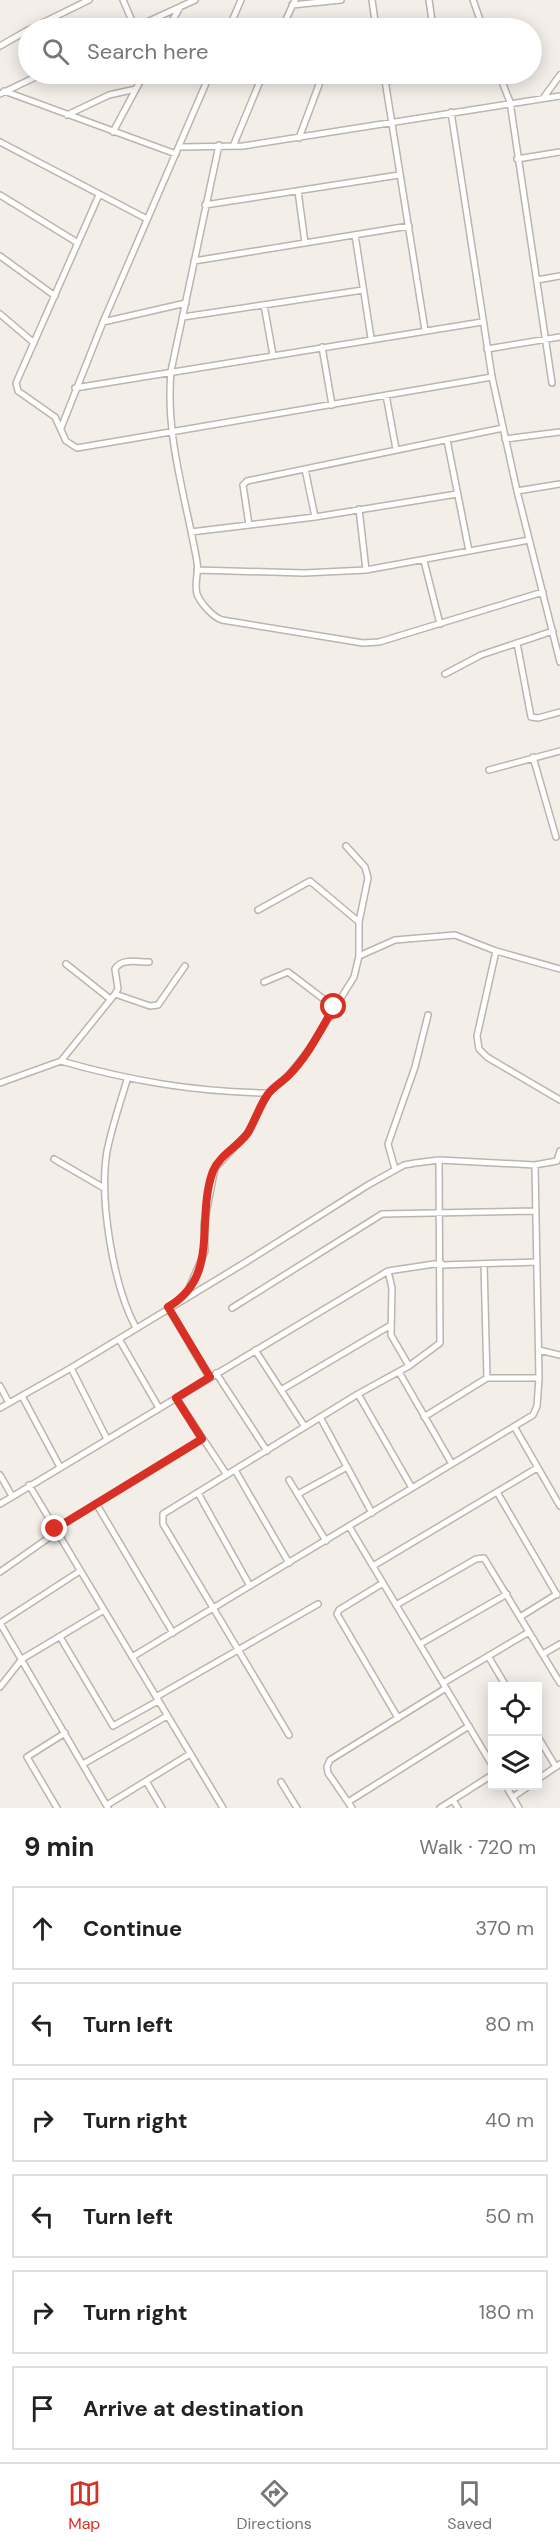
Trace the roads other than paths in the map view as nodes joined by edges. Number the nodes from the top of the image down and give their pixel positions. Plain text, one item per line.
1 (71, 0) edge
2 (89, 0) edge
3 (123, 0) edge
4 (195, 0) edge
5 (241, 0) edge
6 (341, 0) edge
7 (372, 0) edge
8 (429, 0) edge
9 (473, 0) edge
10 (293, 3) edge
11 (73, 7) junction
12 (179, 9) junction
13 (52, 18) edge
14 (131, 18) edge
15 (158, 18) edge
16 (174, 18) edge
17 (233, 18) edge
18 (286, 18) edge
19 (375, 18) edge
20 (432, 18) edge
21 (479, 18) edge
22 (18, 36) edge
23 (0, 46) edge
24 (560, 75) edge
25 (20, 84) edge
26 (139, 84) edge
27 (206, 84) edge
28 (260, 84) edge
29 (319, 84) edge
30 (386, 84) edge
31 (503, 84) edge
32 (136, 89) junction
33 (2, 92) edge
34 (560, 96) edge
35 (544, 97) junction
36 (510, 102) junction
37 (451, 112) junction
38 (67, 115) junction
39 (393, 123) junction
40 (113, 132) junction
41 (299, 138) junction
42 (0, 142) edge
43 (234, 144) junction
44 (219, 145) junction
45 (180, 147) junction
46 (560, 152) edge
47 (176, 154) junction
48 (517, 159) junction
49 (399, 175) junction
50 (298, 191) junction
51 (0, 195) edge
52 (99, 195) junction
53 (206, 206) junction
54 (147, 219) junction
55 (410, 226) junction
56 (355, 235) junction
57 (78, 243) junction
58 (305, 243) junction
59 (0, 256) edge
60 (194, 261) junction
61 (560, 276) edge
62 (537, 280) junction
63 (363, 290) junction
64 (55, 296) junction
65 (186, 303) junction
66 (264, 305) junction
67 (0, 314) edge
68 (183, 317) junction
69 (103, 322) junction
70 (483, 322) junction
71 (425, 330) junction
72 (560, 337) edge
73 (371, 338) junction
74 (546, 339) junction
75 (34, 343) junction
76 (322, 347) junction
77 (487, 349) junction
78 (273, 356) junction
79 (171, 371) junction
80 (492, 377) junction
81 (552, 383) dead end
82 (75, 388) junction
83 (386, 395) junction
84 (332, 405) junction
85 (61, 428) junction
86 (503, 428) junction
87 (560, 432) edge
88 (170, 433) junction
89 (505, 439) junction
90 (447, 440) junction
91 (396, 449) junction
92 (306, 469) junction
93 (560, 484) edge
94 (517, 491) junction
95 (457, 494) junction
96 (359, 509) junction
97 (315, 517) junction
98 (249, 525) junction
99 (191, 532) junction
100 (529, 540) junction
101 (469, 551) junction
102 (424, 561) junction
103 (197, 570) junction
104 (366, 570) junction
105 (543, 591) junction
106 (440, 624) junction
107 (553, 631) junction
108 (517, 643) junction
109 (560, 662) edge
110 (445, 674) dead end
111 (560, 712) edge
112 (560, 751) edge
113 (533, 757) junction
114 (489, 770) dead end
115 (556, 837) dead end
116 (346, 846) dead end
117 (258, 910) dead end
118 (358, 922) junction
119 (496, 951) junction
120 (359, 956) junction
121 (148, 962) dead end
122 (66, 964) dead end
123 (185, 966) dead end
124 (560, 969) edge
125 (264, 982) dead end
126 (115, 994) junction
127 (110, 998) junction
128 (334, 1007) junction
129 (428, 1015) dead end
130 (61, 1062) junction
131 (127, 1080) junction
132 (0, 1083) edge
133 (268, 1093) junction
134 (560, 1100) edge
135 (560, 1151) edge
136 (54, 1159) dead end
137 (439, 1160) junction
138 (559, 1162) edge
139 (535, 1165) junction
140 (395, 1169) junction
141 (104, 1188) junction
142 (440, 1211) junction
143 (536, 1211) junction
144 (537, 1262) junction
145 (441, 1263) junction
146 (484, 1264) junction
147 (388, 1271) junction
148 (186, 1297) junction
149 (168, 1307) junction
150 (232, 1308) dead end
151 (391, 1326) junction
152 (136, 1328) junction
153 (119, 1339) junction
154 (255, 1350) junction
155 (539, 1350) junction
156 (560, 1355) edge
157 (409, 1366) junction
158 (71, 1368) junction
159 (399, 1372) junction
160 (216, 1373) junction
161 (210, 1377) junction
162 (487, 1378) junction
163 (539, 1378) junction
164 (0, 1386) edge
165 (281, 1390) junction
166 (358, 1394) junction
167 (22, 1396) junction
168 (176, 1398) junction
169 (9, 1403) junction
170 (0, 1408) edge
171 (159, 1408) junction
172 (320, 1417) junction
173 (424, 1417) junction
174 (305, 1427) junction
175 (514, 1428) junction
176 (107, 1438) junction
177 (202, 1439) junction
178 (267, 1451) junction
179 (452, 1464) junction
180 (60, 1467) junction
181 (347, 1467) junction
182 (537, 1468) junction
183 (235, 1470) junction
184 (227, 1474) junction
185 (0, 1475) edge
186 (289, 1480) dead end
187 (29, 1485) junction
188 (412, 1488) junction
189 (497, 1492) junction
190 (198, 1493) junction
191 (298, 1494) junction
192 (12, 1496) junction
193 (0, 1504) edge
194 (97, 1505) junction
195 (560, 1506) edge
196 (372, 1513) junction
197 (350, 1528) junction
198 (56, 1530) junction
199 (326, 1541) junction
200 (289, 1563) junction
201 (373, 1566) junction
202 (80, 1571) junction
203 (0, 1572) edge
204 (383, 1583) junction
205 (250, 1586) junction
206 (507, 1594) junction
207 (558, 1594) edge
208 (318, 1604) dead end
209 (396, 1605) junction
210 (213, 1607) junction
211 (104, 1610) junction
212 (520, 1617) junction
213 (0, 1623) edge
214 (529, 1632) junction
215 (173, 1633) junction
216 (60, 1636) junction
217 (420, 1644) junction
218 (560, 1644) edge
219 (237, 1649) junction
220 (543, 1654) junction
221 (488, 1656) junction
222 (132, 1657) junction
223 (22, 1659) junction
224 (504, 1682) edge
225 (560, 1683) edge
226 (445, 1685) junction
227 (0, 1687) edge
228 (157, 1699) junction
229 (167, 1716) junction
230 (398, 1718) junction
231 (469, 1726) junction
232 (64, 1733) junction
233 (289, 1735) dead end
234 (542, 1744) edge
235 (190, 1754) junction
236 (488, 1758) edge
237 (83, 1764) junction
238 (558, 1766) edge
239 (542, 1776) edge
240 (488, 1778) edge
241 (146, 1781) junction
242 (281, 1782) dead end
243 (509, 1790) edge
244 (522, 1790) edge
245 (513, 1797) junction
246 (453, 1800) junction
247 (348, 1802) junction
248 (107, 1807) edge
249 (57, 1808) edge
250 (162, 1808) edge
251 (223, 1808) edge
252 (297, 1808) edge
253 (352, 1808) edge
254 (440, 1808) edge
255 (458, 1808) edge
256 (519, 1808) edge

1 - 11 street
2 - 11 street
3 - 14 street
4 - 12 street
5 - 17 street
6 - 10 street
7 - 19 street
8 - 20 street
9 - 21 street
10 - 18 street
11 - 13 street
12 - 15 street
12 - 16 street
22 - 23 street
24 - 35 street
25 - 33 street
26 - 32 street
27 - 45 street
28 - 43 street
29 - 41 street
30 - 39 street
31 - 36 street
32 - 38 street
32 - 40 street
33 - 38 street
34 - 35 street
35 - 36 street
36 - 37 street
36 - 48 street
37 - 39 street
37 - 70 street
38 - 40 street
39 - 41 street
39 - 49 street
40 - 47 street
41 - 43 street
42 - 52 street
43 - 44 street
44 - 45 street
44 - 53 street
45 - 47 street
46 - 48 street
47 - 54 street
48 - 62 street
49 - 50 street
49 - 55 street
50 - 53 street
50 - 58 street
51 - 57 street
52 - 54 street
52 - 57 street
53 - 60 street
54 - 69 street
55 - 56 street
55 - 71 street
56 - 58 street
56 - 63 street
57 - 64 street
58 - 60 street
59 - 64 street
60 - 65 street
61 - 62 street
62 - 74 street
63 - 66 street
63 - 73 street
64 - 75 street
65 - 68 street
65 - 69 street
66 - 68 street
66 - 78 street
67 - 75 street
68 - 79 street
69 - 82 street
70 - 71 street
70 - 77 street
71 - 73 street
72 - 74 street
73 - 76 street
74 - 77 street
74 - 81 street
75 - 85 street
76 - 78 street
76 - 84 street
77 - 80 street
78 - 79 street
79 - 82 street
79 - 88 street
80 - 83 street
80 - 86 street
82 - 85 street
83 - 84 street
83 - 91 street
84 - 88 street
85 - 88 street
86 - 89 street
86 - 90 street
87 - 89 street
88 - 99 street
89 - 94 street
90 - 91 street
90 - 95 street
91 - 92 street
92 - 97 street
92 - 98 street
93 - 94 street
94 - 100 street
95 - 96 street
95 - 101 street
96 - 97 street
96 - 104 street
97 - 98 street
98 - 99 street
99 - 103 street
100 - 101 street
100 - 105 street
101 - 102 street
102 - 104 street
102 - 106 street
103 - 104 street
103 - 106 street
105 - 106 street
105 - 107 street
107 - 108 street
107 - 109 street
108 - 110 street
108 - 111 street
112 - 113 street
113 - 114 street
113 - 115 street
116 - 118 street
117 - 118 street
118 - 120 street
119 - 120 street
119 - 124 street
119 - 134 street
120 - 128 street
121 - 126 street
122 - 127 street
123 - 126 street
125 - 128 street
126 - 127 street
127 - 130 street
128 - 133 street
129 - 140 street
130 - 131 street
130 - 132 street
131 - 133 street
131 - 141 street
133 - 148 street
135 - 138 street
136 - 141 street
137 - 139 street
137 - 140 street
137 - 142 street
138 - 139 street
139 - 143 street
140 - 148 street
141 - 152 street
142 - 143 street
142 - 145 street
142 - 150 street
143 - 144 street
144 - 146 street
144 - 155 street
145 - 146 street
145 - 147 street
145 - 157 street
146 - 162 street
147 - 151 street
147 - 154 street
148 - 149 street
149 - 152 street
149 - 161 street
151 - 157 street
151 - 165 street
152 - 153 street
153 - 158 street
153 - 171 street
154 - 160 street
154 - 165 street
155 - 156 street
155 - 163 street
157 - 159 street
158 - 167 street
158 - 176 street
159 - 166 street
159 - 173 street
160 - 161 street
160 - 178 street
161 - 168 street
162 - 163 street
162 - 173 street
163 - 175 street
164 - 169 street
165 - 174 street
166 - 172 street
166 - 188 street
167 - 169 street
167 - 180 street
168 - 171 street
168 - 177 street
169 - 170 street
171 - 176 street
172 - 174 street
172 - 181 street
173 - 179 street
174 - 178 street
175 - 179 street
175 - 182 street
176 - 180 street
177 - 184 street
177 - 194 street
178 - 183 street
179 - 188 street
180 - 187 street
181 - 191 street
181 - 196 street
182 - 189 street
182 - 195 street
183 - 184 street
183 - 200 street
184 - 190 street
185 - 192 street
186 - 191 street
187 - 192 street
187 - 198 street
188 - 196 street
189 - 201 street
189 - 207 street
190 - 205 street
190 - 210 street
191 - 199 street
192 - 193 street
194 - 198 street
194 - 215 street
196 - 197 street
197 - 199 street
197 - 201 street
198 - 202 street
198 - 203 street
199 - 200 street
200 - 205 street
201 - 204 street
202 - 211 street
202 - 213 street
204 - 209 street
204 - 230 street
205 - 210 street
206 - 209 street
206 - 212 street
206 - 217 street
207 - 212 street
208 - 219 street
209 - 217 street
210 - 215 street
210 - 219 street
211 - 216 street
211 - 222 street
212 - 214 street
213 - 223 street
214 - 220 street
214 - 221 street
215 - 222 street
216 - 223 street
216 - 228 street
217 - 226 street
218 - 220 street
219 - 228 street
219 - 233 street
220 - 225 street
221 - 224 street
221 - 226 street
222 - 228 street
223 - 227 street
223 - 232 street
226 - 230 street
226 - 231 street
228 - 229 street
229 - 235 street
229 - 237 street
230 - 247 street
231 - 236 street
231 - 247 street
232 - 237 street
232 - 249 street
234 - 238 street
235 - 241 street
235 - 251 street
237 - 248 street
238 - 239 street
240 - 246 street
241 - 248 street
241 - 250 street
242 - 252 street
243 - 245 street
244 - 245 street
245 - 256 street
246 - 254 street
246 - 255 street
247 - 253 street

